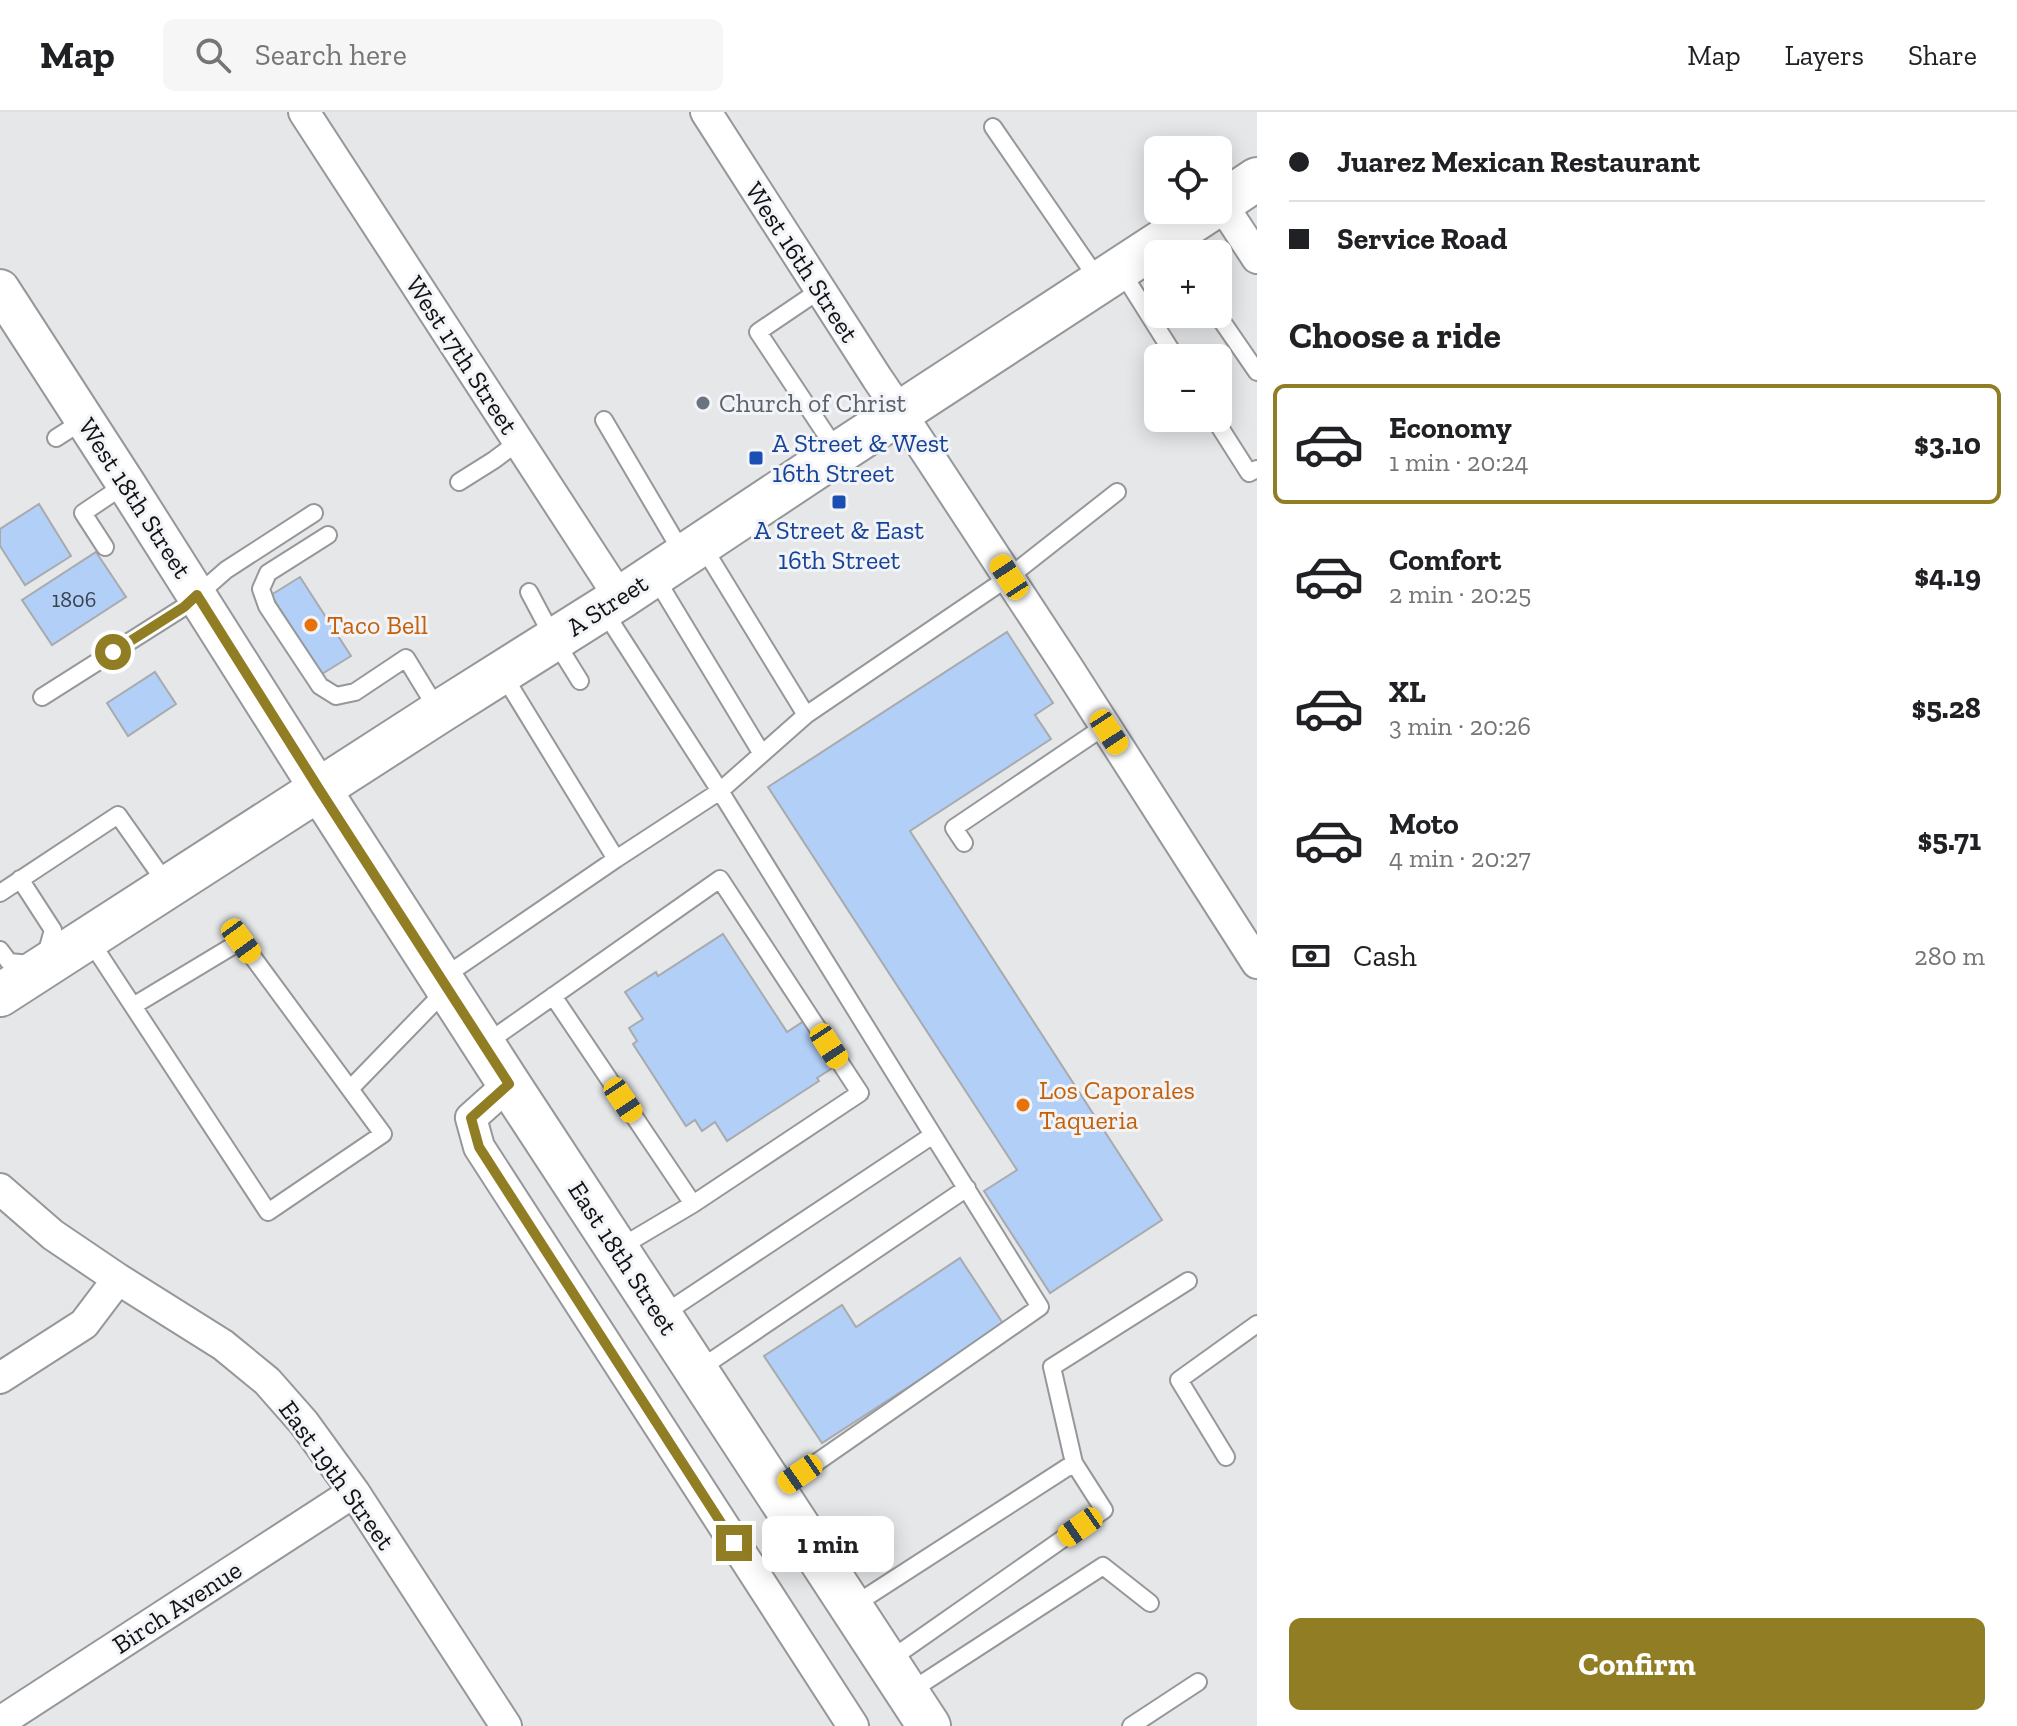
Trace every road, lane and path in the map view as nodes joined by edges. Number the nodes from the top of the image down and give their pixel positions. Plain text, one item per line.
1 (304, 112) edge
2 (706, 112) edge
3 (993, 127) dead end
4 (1257, 179) edge
5 (1232, 195) edge
6 (1189, 224) edge
7 (1230, 224) edge
8 (1257, 258) edge
9 (1110, 276) junction
10 (0, 289) edge
11 (820, 290) junction
12 (1144, 304) edge
13 (1227, 328) edge
14 (1257, 372) edge
15 (900, 412) junction
16 (604, 420) dead end
17 (1223, 432) edge
18 (518, 442) junction
19 (838, 453) junction
20 (1257, 469) edge
21 (459, 482) dead end
22 (126, 484) junction
23 (1117, 492) dead end
24 (314, 513) dead end
25 (328, 535) dead end
26 (105, 547) dead end
27 (679, 558) junction
28 (1009, 577) junction
29 (529, 592) dead end
30 (197, 595) junction
31 (611, 603) junction
32 (554, 639) junction
33 (501, 673) junction
34 (580, 681) dead end
35 (42, 697) dead end
36 (439, 712) junction
37 (806, 715) junction
38 (1105, 726) junction
39 (762, 754) junction
40 (319, 789) junction
41 (720, 791) junction
42 (964, 843) dead end
43 (616, 859) junction
44 (20, 879) junction
45 (168, 886) junction
46 (0, 893) edge
47 (88, 938) junction
48 (0, 950) edge
49 (1257, 963) edge
50 (44, 965) junction
51 (444, 984) junction
52 (0, 995) edge
53 (553, 996) junction
54 (133, 1006) junction
55 (484, 1045) junction
56 (509, 1084) junction
57 (350, 1089) junction
58 (933, 1135) junction
59 (967, 1188) junction
60 (0, 1189) edge
61 (693, 1204) junction
62 (617, 1249) junction
63 (118, 1279) junction
64 (1188, 1281) dead end
65 (661, 1316) junction
66 (1257, 1324) edge
67 (696, 1370) junction
68 (0, 1378) edge
69 (1226, 1457) dead end
70 (1074, 1463) junction
71 (776, 1491) junction
72 (354, 1492) junction
73 (1150, 1603) dead end
74 (851, 1607) junction
75 (1198, 1682) dead end
76 (908, 1694) edge
77 (0, 1722) edge
78 (506, 1726) edge
79 (853, 1726) edge
80 (1131, 1726) edge

1 - 18 street, West 17th Street
2 - 11 street, West 16th Street
3 - 9 lane
4 - 5 main road, A Street
6 - 9 main road, A Street
7 - 8 street
9 - 12 lane
9 - 15 main road, A Street
10 - 22 street, West 18th Street
11 - 15 street, West 16th Street
11 - 19 lane
13 - 14 lane
15 - 19 main road, A Street
15 - 28 street, West 16th Street
16 - 27 lane
17 - 20 lane
18 - 21 lane
18 - 31 street, West 17th Street
19 - 27 main road, A Street
22 - 26 lane
22 - 30 street, West 18th Street
23 - 28 lane
24 - 30 lane
25 - 36 lane
27 - 31 main road, A Street
27 - 37 lane
27 - 39 lane
28 - 37 lane
28 - 38 street, West 16th Street
29 - 32 lane
30 - 35 lane
30 - 40 street, West 18th Street
31 - 32 main road, A Street
31 - 41 lane
32 - 33 main road, A Street
32 - 34 lane
33 - 36 main road, A Street
33 - 43 lane
36 - 40 main road, A Street
37 - 39 lane
38 - 42 lane
38 - 49 street, West 16th Street
39 - 41 lane
40 - 45 main road, A Street
40 - 51 main road, East 18th Street
41 - 43 lane
41 - 58 lane
43 - 51 lane
44 - 45 lane
44 - 46 lane
44 - 50 lane
45 - 47 main road, A Street
47 - 50 main road, A Street
47 - 54 lane
48 - 50 lane
50 - 52 main road, A Street
51 - 55 main road, East 18th Street
51 - 57 lane
53 - 55 lane
53 - 61 lane
53 - 61 lane
54 - 57 lane
54 - 57 lane
55 - 56 main road, East 18th Street
56 - 62 main road, East 18th Street
56 - 79 street
58 - 59 lane
58 - 65 lane
59 - 67 lane
59 - 71 lane
60 - 63 street, East 19th Street
61 - 62 lane
62 - 65 main road, East 18th Street
63 - 68 street
63 - 72 street, East 19th Street
64 - 70 lane
65 - 67 main road, East 18th Street
66 - 69 lane
67 - 71 main road, East 18th Street
70 - 74 lane
70 - 76 lane
71 - 74 main road, East 18th Street
72 - 77 street, Birch Avenue
72 - 78 street, East 19th Street
73 - 76 lane
74 - 76 main road, East 18th Street
75 - 80 lane

